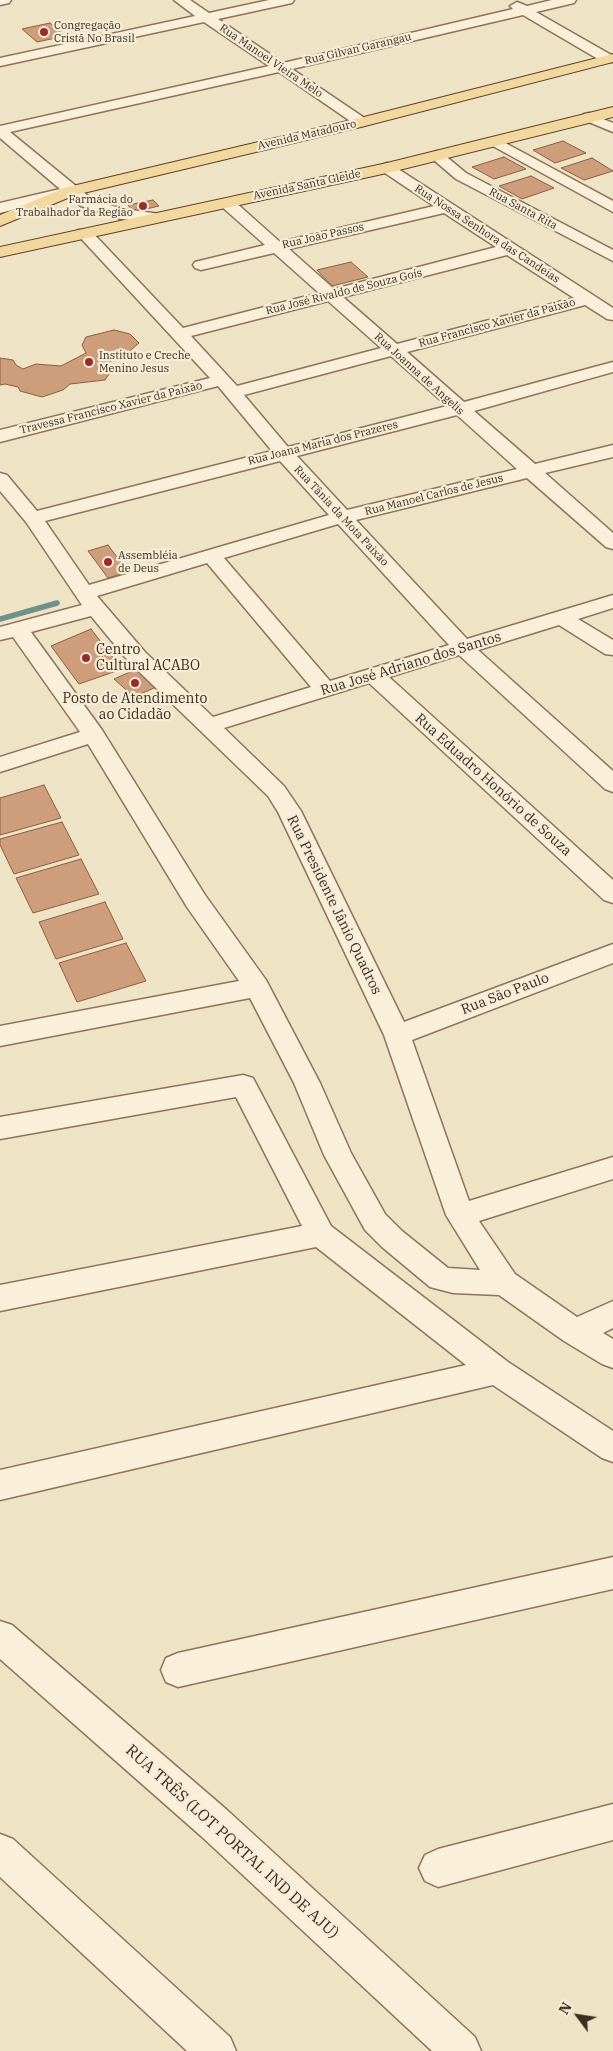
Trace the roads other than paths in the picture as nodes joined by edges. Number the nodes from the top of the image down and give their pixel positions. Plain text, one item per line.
1 (4, 0) edge
2 (180, 0) edge
3 (288, 0) edge
4 (505, 0) edge
5 (569, 0) edge
6 (0, 1) edge
7 (523, 10) junction
8 (206, 18) junction
9 (610, 58) edge
10 (0, 62) edge
11 (280, 68) junction
12 (613, 112) edge
13 (589, 117) junction
14 (361, 122) junction
15 (613, 128) edge
16 (0, 130) edge
17 (496, 142) junction
18 (437, 156) junction
19 (387, 168) junction
20 (70, 191) junction
21 (227, 203) junction
22 (613, 207) edge
23 (0, 208) edge
24 (445, 208) junction
25 (154, 217) junction
26 (0, 221) edge
27 (84, 233) junction
28 (277, 247) junction
29 (508, 249) junction
30 (0, 252) edge
31 (613, 256) edge
32 (201, 265) dead end
33 (331, 296) junction
34 (588, 298) junction
35 (613, 315) edge
36 (179, 334) junction
37 (393, 350) junction
38 (613, 367) edge
39 (227, 386) junction
40 (459, 409) junction
41 (0, 436) edge
42 (613, 451) edge
43 (283, 453) junction
44 (532, 471) junction
45 (0, 479) edge
46 (342, 517) junction
47 (33, 518) junction
48 (613, 543) edge
49 (212, 557) junction
50 (89, 601) junction
51 (613, 601) edge
52 (561, 617) junction
53 (10, 632) edge
54 (464, 648) junction
55 (613, 649) edge
56 (374, 676) junction
57 (326, 690) junction
58 (208, 726) junction
59 (94, 735) junction
60 (0, 764) edge
61 (613, 784) edge
62 (613, 894) edge
63 (613, 953) edge
64 (257, 987) junction
65 (397, 1035) junction
66 (0, 1036) edge
67 (0, 1128) edge
68 (613, 1168) edge
69 (460, 1215) junction
70 (321, 1234) junction
71 (505, 1283) junction
72 (0, 1298) edge
73 (613, 1314) edge
74 (575, 1332) junction
75 (613, 1355) edge
76 (497, 1371) junction
77 (613, 1448) edge
78 (0, 1485) edge
79 (613, 1573) edge
80 (0, 1637) edge
81 (178, 1670) dead end
82 (613, 1822) edge
83 (0, 1852) edge
84 (438, 1868) dead end
85 (216, 2051) edge
86 (462, 2051) edge

1 - 6 street
2 - 8 street, Rua Manoel Vieira Melo
3 - 8 street
4 - 7 street
5 - 7 street, Rua Gilvan Garangau
7 - 9 street
7 - 11 street, Rua Gilvan Garangau
8 - 10 street
8 - 11 street, Rua Manoel Vieira Melo
9 - 14 main road, Avenida Matadouro
11 - 14 street, Rua Manoel Vieira Melo
11 - 16 street, Rua Gilvan Garangau
12 - 13 main road, Avenida Santa Gleide
13 - 15 street
13 - 17 main road, Avenida Santa Gleide
14 - 20 main road, Avenida Matadouro
16 - 20 street
17 - 18 main road, Avenida Santa Gleide
17 - 22 street
18 - 19 main road, Avenida Santa Gleide
18 - 31 street, Rua Santa Rita
19 - 21 main road, Avenida Santa Gleide
19 - 24 street, Rua Nossa Senhora das Candeias
20 - 23 street, Avenida Matadouro
20 - 25 street
20 - 26 main road
21 - 25 main road, Avenida Santa Gleide
21 - 28 street, Rua Joanna de Angelis
24 - 28 street, Rua João Passos
24 - 29 street, Rua Nossa Senhora das Candeias
25 - 27 main road, Avenida Santa Gleide
27 - 30 main road, Avenida Santa Gleide
27 - 36 street, Rua Tânia da Mota Paixão
28 - 32 street, Rua João Passos
28 - 33 street, Rua Joanna de Angelis
29 - 33 street, Rua José Rivaldo de Souza Goís
29 - 34 street, Rua Nossa Senhora das Candeias
33 - 36 street, Rua José Rivaldo de Souza Goís
33 - 37 street, Rua Joanna de Angelis
34 - 35 street, Rua Nossa Senhora das Candeias
34 - 37 street, Rua Francisco Xavier da Paixão
36 - 39 street, Rua Tânia da Mota Paixão
37 - 39 street, Rua Francisco Xavier da Paixão
37 - 40 street, Rua Joanna de Angelis
38 - 40 street, Rua Joana Maria dos Prazeres
39 - 41 street, Travessa Francisco Xavier da Paixão
39 - 43 street, Rua Tânia da Mota Paixão
40 - 43 street, Rua Joana Maria dos Prazeres
40 - 44 street, Rua Joanna de Angelis
42 - 44 street, Rua Manoel Carlos de Jesus
43 - 46 street, Rua Tânia da Mota Paixão
43 - 47 street, Rua Joana Maria dos Prazeres
44 - 46 street, Rua Manoel Carlos de Jesus
44 - 48 street, Rua Joanna de Angelis
45 - 47 street, Rua Presidente Jânio Quadros
46 - 49 street, Rua Manoel Carlos de Jesus
46 - 54 street, Rua Tânia da Mota Paixão
47 - 50 street, Rua Presidente Jânio Quadros
49 - 50 street, Rua Manoel Carlos de Jesus
49 - 57 street
50 - 53 street, Rua Manoel Carlos de Jesus
50 - 58 street, Rua Presidente Jânio Quadros
51 - 52 street, Rua José Adriano dos Santos
52 - 54 street, Rua José Adriano dos Santos
52 - 55 street
53 - 59 street
54 - 56 street, Rua José Adriano dos Santos
54 - 61 street, Rua Tânia da Mota Paixão
56 - 57 street, Rua José Adriano dos Santos
56 - 62 street, Rua Eduadro Honório de Souza
57 - 58 street, Rua José Adriano dos Santos
58 - 65 street, Rua Presidente Jânio Quadros
59 - 60 street
59 - 64 street
63 - 65 street, Rua São Paulo
64 - 66 street
64 - 71 street
65 - 69 street, Rua Presidente Jânio Quadros
67 - 70 street
68 - 69 street
69 - 71 street, Rua Presidente Jânio Quadros
70 - 72 street
70 - 76 street
71 - 74 street, Rua Presidente Jânio Quadros
73 - 74 street
74 - 75 street, Rua Presidente Jânio Quadros
76 - 77 street
76 - 78 street
79 - 81 street
80 - 86 street, RUA TRÊS (LOT PORTAL IND DE AJU)
82 - 84 street
83 - 85 street

